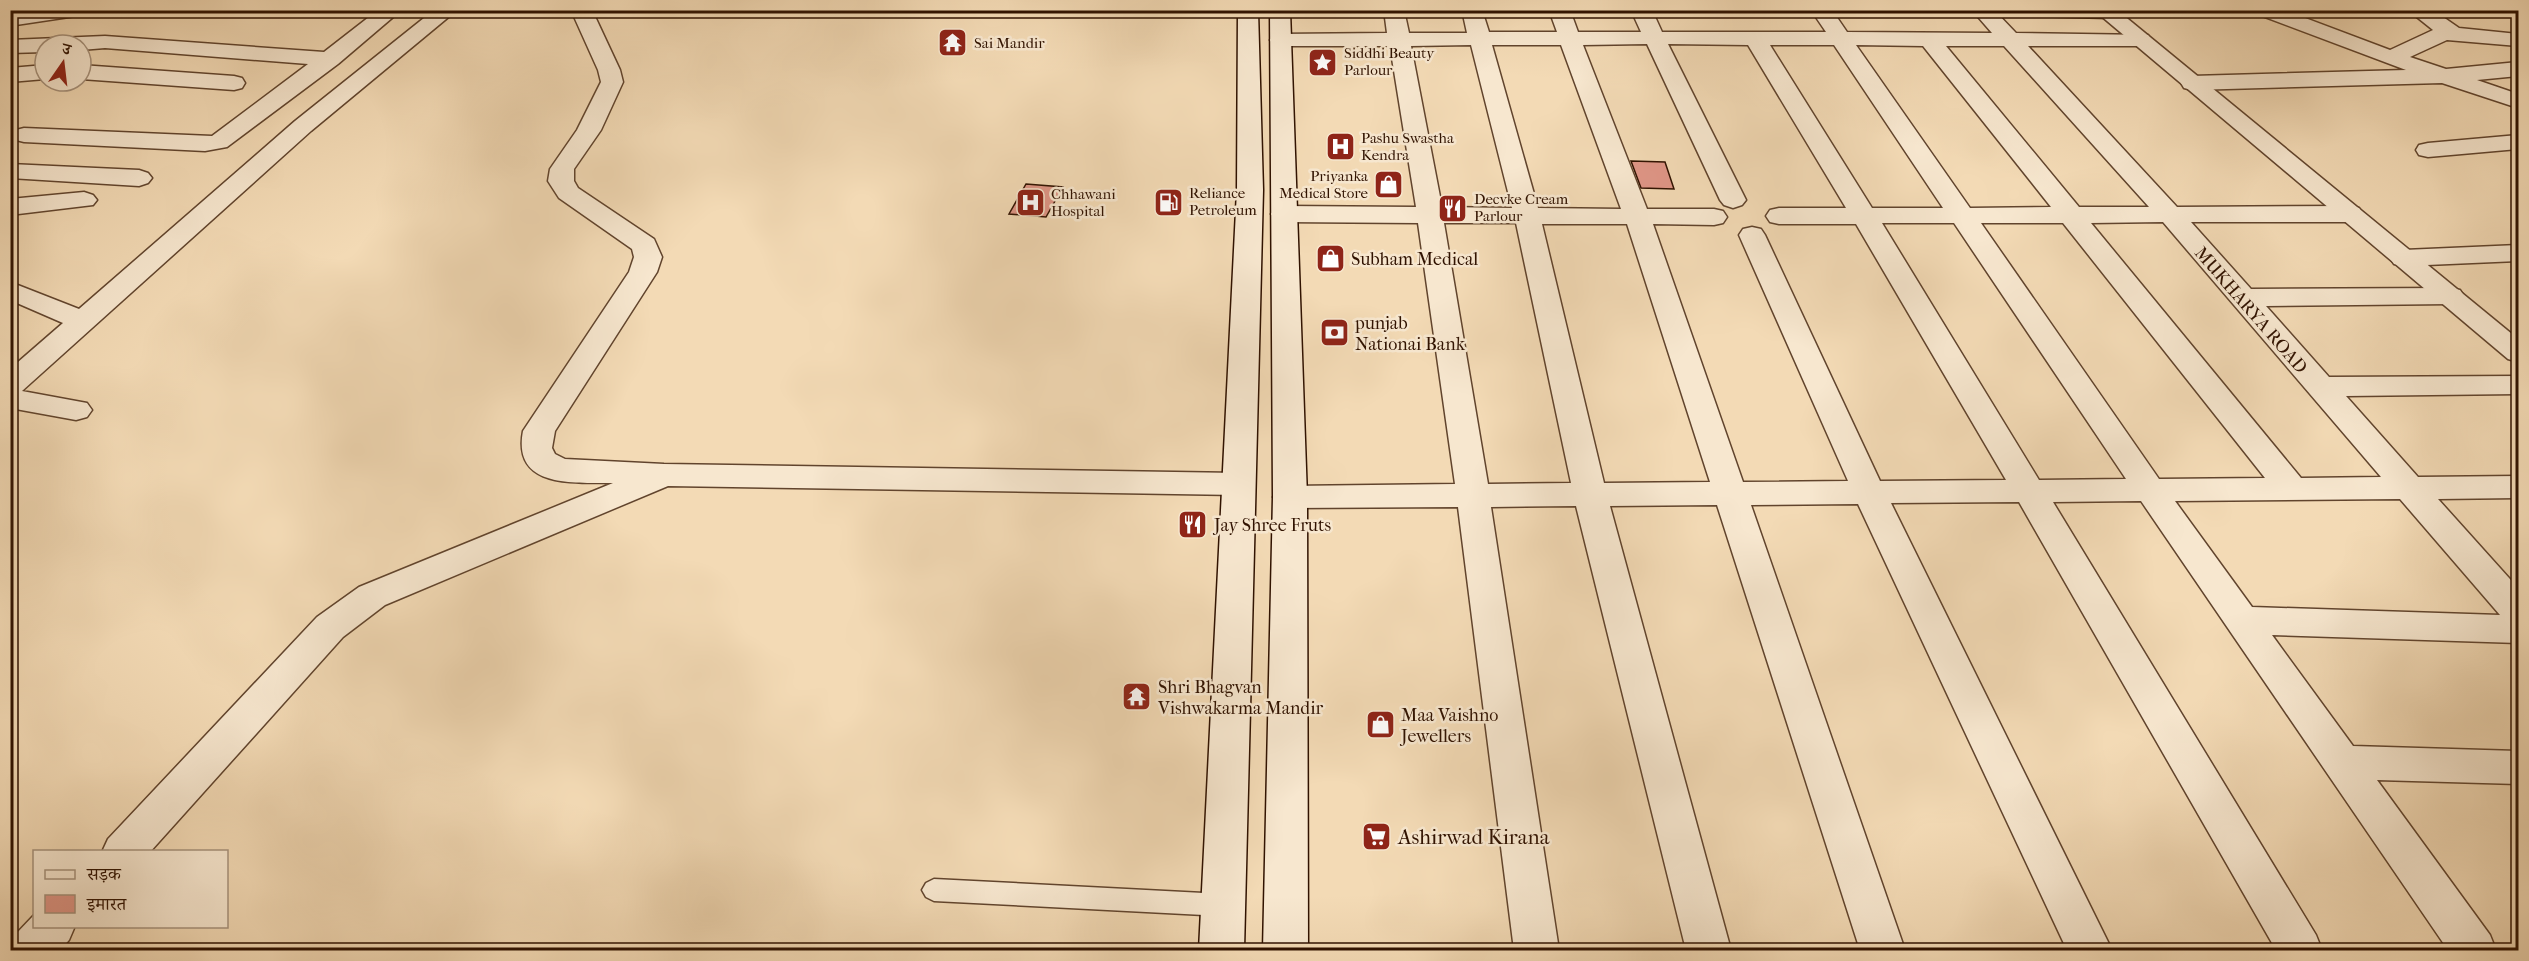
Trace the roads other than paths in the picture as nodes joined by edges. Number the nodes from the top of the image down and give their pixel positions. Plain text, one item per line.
1 (76, 10) edge
2 (447, 10) edge
3 (581, 10) edge
4 (1248, 10) edge
5 (1641, 10) edge
6 (1821, 10) edge
7 (1982, 10) edge
8 (2034, 10) edge
9 (2264, 10) edge
10 (2418, 10) edge
11 (2105, 11) edge
12 (388, 12) dead end
13 (16, 17) edge
14 (1564, 24) edge
15 (1280, 25) edge
16 (1397, 25) edge
17 (1476, 25) edge
18 (1747, 32) junction
19 (2452, 33) junction
20 (1655, 38) junction
21 (1840, 39) junction
22 (1929, 39) junction
23 (2009, 39) junction
24 (2140, 40) junction
25 (2518, 40) edge
26 (10, 47) edge
27 (2391, 58) junction
28 (330, 59) junction
29 (2518, 69) edge
30 (33, 73) edge
31 (93, 73) edge
32 (10, 75) edge
33 (2445, 76) junction
34 (234, 83) dead end
35 (2192, 83) junction
36 (2518, 101) edge
37 (24, 135) dead end
38 (2518, 142) edge
39 (2428, 150) dead end
40 (10, 171) edge
41 (139, 178) dead end
42 (84, 200) dead end
43 (10, 207) edge
44 (1723, 208) junction
45 (1284, 214) junction
46 (2168, 214) junction
47 (2350, 214) junction
48 (1430, 215) junction
49 (2072, 215) junction
50 (1527, 216) junction
51 (1638, 216) junction
52 (1866, 216) junction
53 (1961, 216) junction
54 (1766, 226) junction
55 (2518, 253) edge
56 (2404, 258) junction
57 (10, 290) edge
58 (2450, 296) junction
59 (2241, 298) junction
60 (83, 321) junction
61 (2518, 353) edge
62 (10, 385) edge
63 (2518, 385) edge
64 (2319, 387) junction
65 (10, 398) edge
66 (76, 410) dead end
67 (664, 475) junction
68 (1238, 484) junction
69 (2518, 487) edge
70 (2408, 488) junction
71 (2292, 489) junction
72 (2150, 490) junction
73 (2030, 491) junction
74 (1869, 492) junction
75 (1729, 494) junction
76 (1590, 495) junction
77 (1473, 496) junction
78 (1290, 497) junction
79 (2518, 611) edge
80 (2242, 620) junction
81 (2518, 629) edge
82 (2341, 762) junction
83 (2518, 767) edge
84 (125, 850) edge
85 (934, 890) dead end
86 (1223, 905) junction
87 (52, 928) edge
88 (31, 951) edge
89 (1221, 951) edge
90 (1286, 951) edge
91 (1536, 951) edge
92 (1709, 951) edge
93 (1883, 951) edge
94 (2090, 951) edge
95 (2300, 951) edge
96 (2474, 951) edge

1 - 13 street
2 - 60 street
3 - 67 street
4 - 68 street
5 - 20 street
6 - 21 street
7 - 23 street, MUKHARYA ROAD
8 - 11 street
9 - 27 street
10 - 19 street
11 - 24 street
12 - 28 street
14 - 17 street
14 - 20 street
14 - 51 street
15 - 16 street
15 - 45 street
16 - 17 street
16 - 48 street
17 - 50 street
18 - 20 street
18 - 21 street
18 - 52 street
19 - 25 street
19 - 27 street
20 - 44 street
21 - 22 street
21 - 53 street
22 - 23 street
22 - 49 street
23 - 24 street
23 - 46 street, MUKHARYA ROAD
24 - 35 street
26 - 28 street
27 - 33 street
28 - 37 street
29 - 33 street
30 - 32 street
31 - 34 street
33 - 35 street
33 - 36 street
35 - 47 street
38 - 39 street
40 - 41 street
42 - 43 street
44 - 51 street
44 - 54 street
45 - 48 street
45 - 78 street
46 - 47 street
46 - 49 street
46 - 59 street, MUKHARYA ROAD
47 - 56 street
48 - 50 street
48 - 77 street
49 - 53 street
49 - 71 street
50 - 51 street
50 - 76 street
51 - 75 street
52 - 53 street
52 - 54 street
52 - 73 street
53 - 72 street
54 - 74 street
55 - 56 street
56 - 58 street
57 - 60 street
58 - 59 street
58 - 61 street
59 - 64 street, MUKHARYA ROAD
60 - 62 street
63 - 64 street
64 - 70 street, MUKHARYA ROAD
65 - 66 street
67 - 68 street
67 - 84 street
68 - 86 street
69 - 70 street
70 - 71 street
70 - 79 street, MUKHARYA ROAD
71 - 72 street
72 - 73 street
72 - 80 street
73 - 74 street
73 - 95 street
74 - 75 street
74 - 94 street
75 - 76 street
75 - 93 street
76 - 77 street
76 - 92 street
77 - 78 street
77 - 91 street
78 - 90 street
80 - 81 street
80 - 82 street
82 - 83 street
82 - 96 street
85 - 86 lane
86 - 89 street
87 - 88 street

